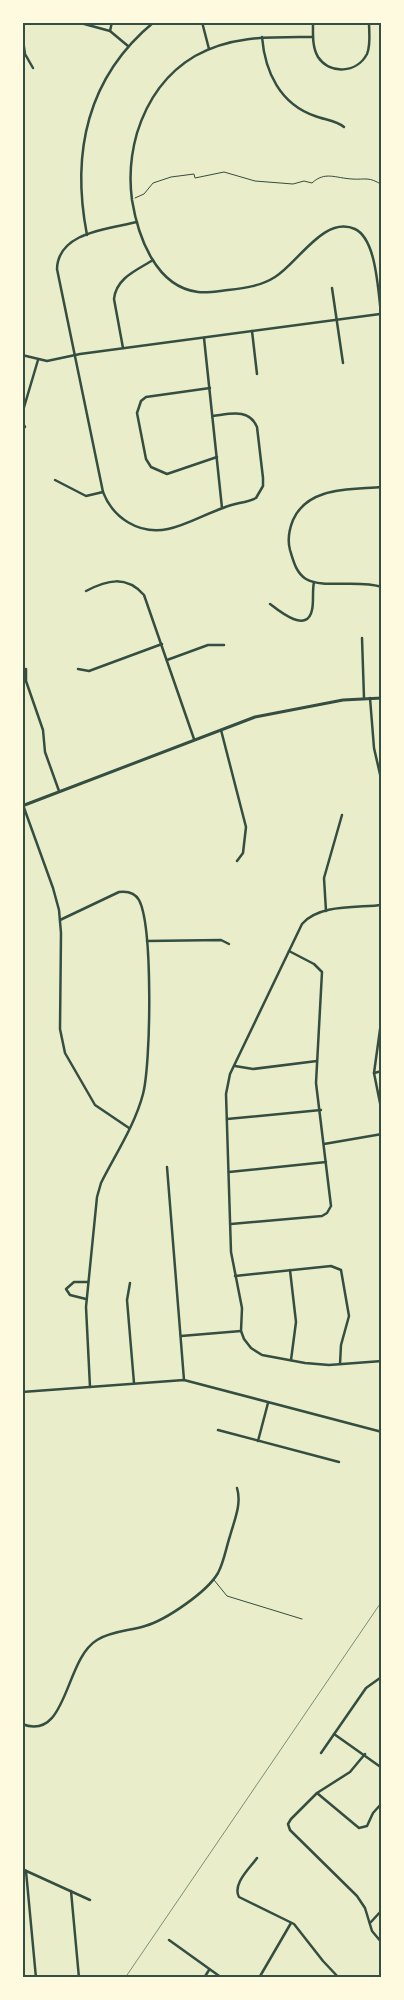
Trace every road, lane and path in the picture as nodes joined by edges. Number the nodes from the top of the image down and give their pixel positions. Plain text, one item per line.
1 (77, 22) edge
2 (112, 22) edge
3 (154, 22) edge
4 (202, 22) edge
5 (313, 22) edge
6 (369, 22) edge
7 (110, 31) junction
8 (22, 34) edge
9 (262, 38) junction
10 (313, 38) junction
11 (128, 46) junction
12 (209, 48) junction
13 (33, 68) dead end
14 (344, 127) dead end
15 (382, 185) edge
16 (132, 199) junction
17 (137, 222) junction
18 (88, 235) junction
19 (153, 260) junction
20 (332, 288) dead end
21 (381, 314) edge
22 (337, 320) junction
23 (382, 321) edge
24 (252, 331) junction
25 (204, 337) junction
26 (123, 348) junction
27 (22, 355) edge
28 (73, 355) junction
29 (38, 360) junction
30 (343, 363) dead end
31 (257, 374) dead end
32 (210, 388) junction
33 (22, 414) edge
34 (213, 416) junction
35 (22, 422) edge
36 (25, 428) dead end
37 (216, 457) junction
38 (55, 480) dead end
39 (382, 488) edge
40 (103, 492) junction
41 (222, 508) junction
42 (314, 582) junction
43 (382, 587) edge
44 (86, 591) dead end
45 (270, 604) dead end
46 (362, 638) dead end
47 (162, 644) junction
48 (224, 645) dead end
49 (167, 660) junction
50 (78, 668) dead end
51 (26, 669) dead end
52 (364, 698) junction
53 (370, 698) junction
54 (382, 698) edge
55 (220, 729) junction
56 (194, 739) junction
57 (382, 783) edge
58 (59, 790) junction
59 (23, 805) edge
60 (342, 815) dead end
61 (238, 861) dead end
62 (382, 906) edge
63 (326, 911) junction
64 (60, 920) junction
65 (147, 941) junction
66 (229, 944) dead end
67 (289, 951) junction
68 (382, 1015) edge
69 (317, 1061) junction
70 (234, 1066) junction
71 (382, 1071) edge
72 (374, 1072) junction
73 (321, 1110) junction
74 (382, 1113) edge
75 (226, 1119) junction
76 (129, 1128) junction
77 (382, 1134) edge
78 (324, 1144) junction
79 (326, 1162) junction
80 (168, 1167) dead end
81 (229, 1172) junction
82 (230, 1224) junction
83 (290, 1270) junction
84 (235, 1276) junction
85 (88, 1282) junction
86 (130, 1283) dead end
87 (86, 1299) junction
88 (241, 1331) junction
89 (181, 1336) junction
90 (291, 1360) junction
91 (382, 1361) edge
92 (340, 1364) junction
93 (184, 1380) junction
94 (134, 1383) junction
95 (90, 1387) junction
96 (22, 1392) edge
97 (268, 1403) junction
98 (218, 1430) dead end
99 (382, 1432) edge
100 (258, 1441) junction
101 (339, 1462) dead end
102 (237, 1488) dead end
103 (213, 1580) junction
104 (302, 1619) dead end
105 (380, 1678) dead end
106 (22, 1724) edge
107 (334, 1734) junction
108 (320, 1753) dead end
109 (365, 1754) junction
110 (382, 1768) edge
111 (317, 1793) junction
112 (382, 1803) edge
113 (257, 1858) dead end
114 (22, 1869) edge
115 (26, 1870) junction
116 (71, 1891) junction
117 (90, 1900) dead end
118 (382, 1910) edge
119 (291, 1922) junction
120 (370, 1923) junction
121 (169, 1940) dead end
122 (382, 1943) edge
123 (209, 1970) junction
124 (36, 1978) edge
125 (79, 1978) edge
126 (204, 1978) edge
127 (222, 1978) edge
128 (259, 1978) edge
129 (339, 1978) edge

1 - 7 street
2 - 7 street
3 - 11 street
4 - 12 street
5 - 10 street
6 - 10 street
7 - 11 street
8 - 13 street
9 - 10 street
9 - 12 street
9 - 14 street
11 - 18 street
12 - 16 street
15 - 16 path
16 - 17 street
17 - 18 street
17 - 19 street
18 - 28 street
19 - 21 street
19 - 26 street
20 - 22 street
21 - 22 street
21 - 23 street
22 - 24 street
22 - 30 street
24 - 25 street
24 - 31 street
25 - 26 street
25 - 32 street
26 - 28 street
27 - 29 street
28 - 29 street
28 - 40 street
29 - 33 street
32 - 34 street
32 - 37 street
34 - 37 street
34 - 41 street
35 - 36 street
37 - 41 street
38 - 40 street
39 - 42 street
40 - 41 street
42 - 43 street
42 - 45 street
44 - 47 street
46 - 52 street
47 - 49 street
47 - 50 street
48 - 49 street
49 - 56 street
51 - 58 street
52 - 53 main road
52 - 55 main road
53 - 54 main road
53 - 57 street
55 - 56 main road
55 - 61 street
56 - 58 main road
58 - 59 main road
59 - 64 street
60 - 63 street
62 - 63 street
63 - 67 street
64 - 65 street
64 - 76 street
65 - 66 street
65 - 76 street
67 - 69 street
67 - 70 street
68 - 72 street
69 - 70 street
69 - 73 street
70 - 75 street
71 - 72 street
72 - 74 street
73 - 75 street
73 - 78 street
75 - 81 street
76 - 85 street
77 - 78 street
78 - 79 street
79 - 81 street
79 - 82 street
80 - 89 street
81 - 82 street
82 - 84 street
83 - 84 street
83 - 90 street
83 - 92 street
84 - 88 street
85 - 87 street
85 - 87 street
86 - 94 street
87 - 95 street
88 - 89 street
88 - 90 street
89 - 93 street
90 - 92 street
91 - 92 street
93 - 94 street
93 - 97 street
94 - 95 street
95 - 96 street
97 - 99 street
97 - 100 street
98 - 100 street
100 - 101 street
102 - 103 street
103 - 104 lane
103 - 106 street
105 - 107 street
107 - 108 street
107 - 109 street
109 - 110 street
109 - 111 street
111 - 112 street
111 - 120 street
113 - 119 street
114 - 115 street
115 - 116 street
115 - 124 street
116 - 117 street
116 - 125 street
118 - 120 street
119 - 128 street
119 - 129 street
120 - 122 street
121 - 123 street
123 - 126 street
123 - 127 street

